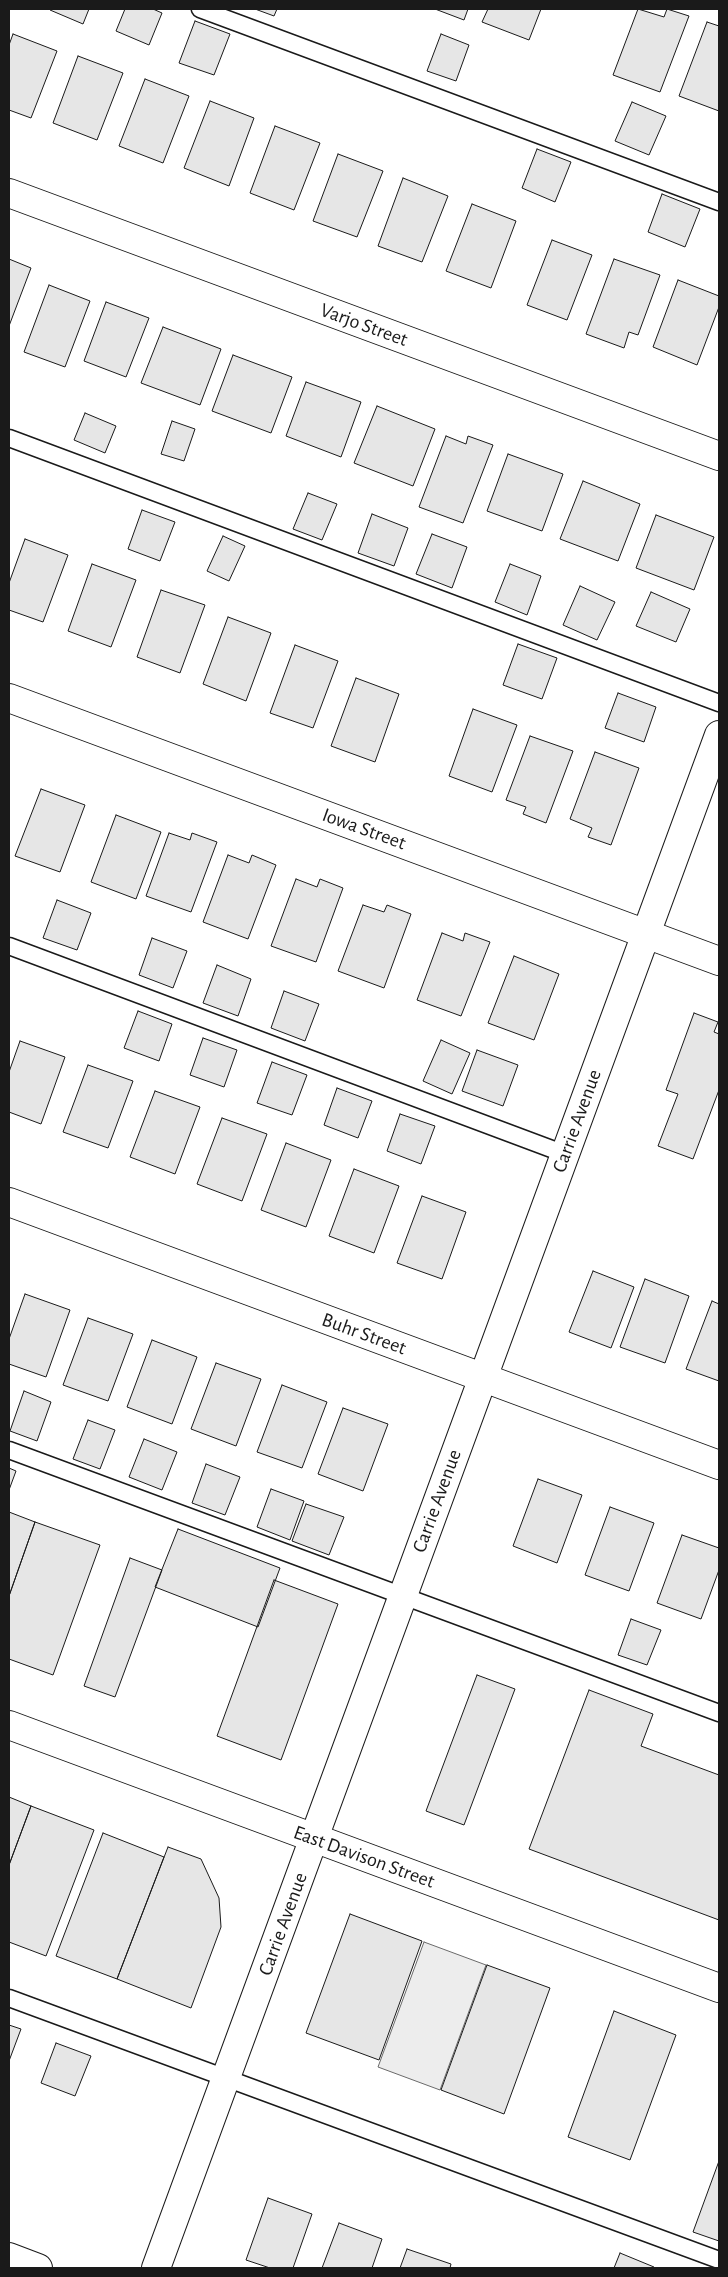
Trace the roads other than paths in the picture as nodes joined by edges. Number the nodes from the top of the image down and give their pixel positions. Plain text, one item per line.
1 (200, 9) edge
2 (9, 193) edge
3 (719, 202) edge
4 (9, 438) edge
5 (719, 456) edge
6 (9, 698) edge
7 (719, 703) edge
8 (719, 735) edge
9 (646, 934) junction
10 (9, 946) edge
11 (719, 961) edge
12 (565, 1154) junction
13 (9, 1202) edge
14 (482, 1377) junction
15 (9, 1450) edge
16 (719, 1465) edge
17 (403, 1596) junction
18 (719, 1713) edge
19 (9, 1725) edge
20 (314, 1839) junction
21 (719, 1988) edge
22 (9, 1998) edge
23 (226, 2079) junction
24 (9, 2258) edge
25 (719, 2260) edge
26 (38, 2268) edge
27 (156, 2268) edge

1 - 3 lane
2 - 5 street, Varjo Street
4 - 7 lane
6 - 9 street, Iowa Street
8 - 9 street, Carrie Avenue
9 - 11 street, Iowa Street
9 - 12 street, Carrie Avenue
10 - 12 lane
12 - 14 street, Carrie Avenue
13 - 14 street, Buhr Street
14 - 16 street, Buhr Street
14 - 17 street, Carrie Avenue
15 - 17 lane
17 - 18 lane
17 - 20 street, Carrie Avenue
19 - 20 street, East Davison Street
20 - 21 street, East Davison Street
20 - 23 street, Carrie Avenue
22 - 23 lane
23 - 25 lane
23 - 27 street, Carrie Avenue
24 - 26 street

